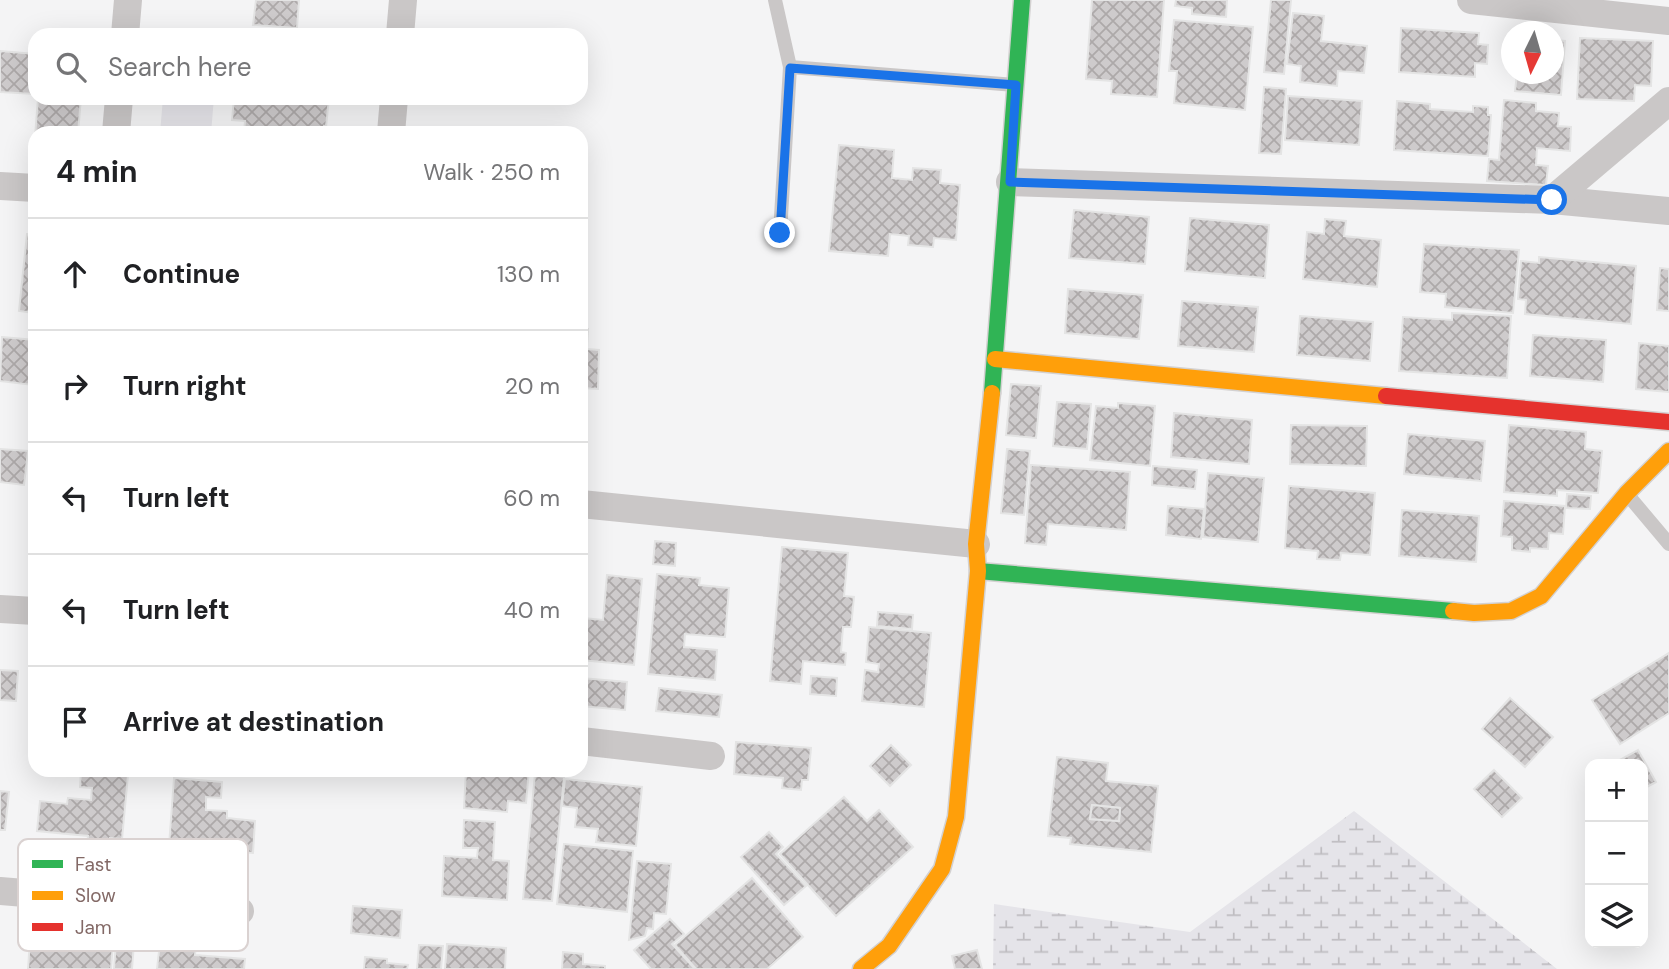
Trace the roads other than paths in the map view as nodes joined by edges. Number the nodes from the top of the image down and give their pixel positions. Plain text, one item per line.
1 (128, 0) edge
2 (403, 0) edge
3 (775, 0) edge
4 (1022, 0) edge
5 (1471, 0) edge
6 (1669, 21) edge
7 (126, 28) edge
8 (401, 28) edge
9 (790, 68) junction
10 (1016, 85) junction
11 (1669, 101) edge
12 (118, 105) edge
13 (393, 105) edge
14 (117, 126) edge
15 (392, 126) edge
16 (1010, 182) junction
17 (0, 186) edge
18 (28, 188) edge
19 (1552, 200) junction
20 (1669, 211) edge
21 (780, 233) dead end
22 (995, 359) junction
23 (1669, 422) edge
24 (1669, 451) edge
25 (1626, 493) junction
26 (588, 505) edge
27 (1669, 544) edge
28 (977, 558) junction
29 (0, 609) edge
30 (28, 611) edge
31 (588, 742) edge
32 (711, 756) dead end
33 (0, 891) edge
34 (18, 892) edge
35 (861, 969) edge

1 - 7 street
2 - 8 street
3 - 9 lane
4 - 10 street
5 - 6 street
9 - 10 lane
9 - 21 lane
10 - 16 street
11 - 19 street
12 - 14 street
13 - 15 street
16 - 19 street
16 - 22 street
17 - 18 street
19 - 20 street
22 - 23 street
22 - 28 street
24 - 25 street
25 - 27 lane
25 - 28 street
26 - 28 street
28 - 35 street
29 - 30 street
31 - 32 street
33 - 34 street

